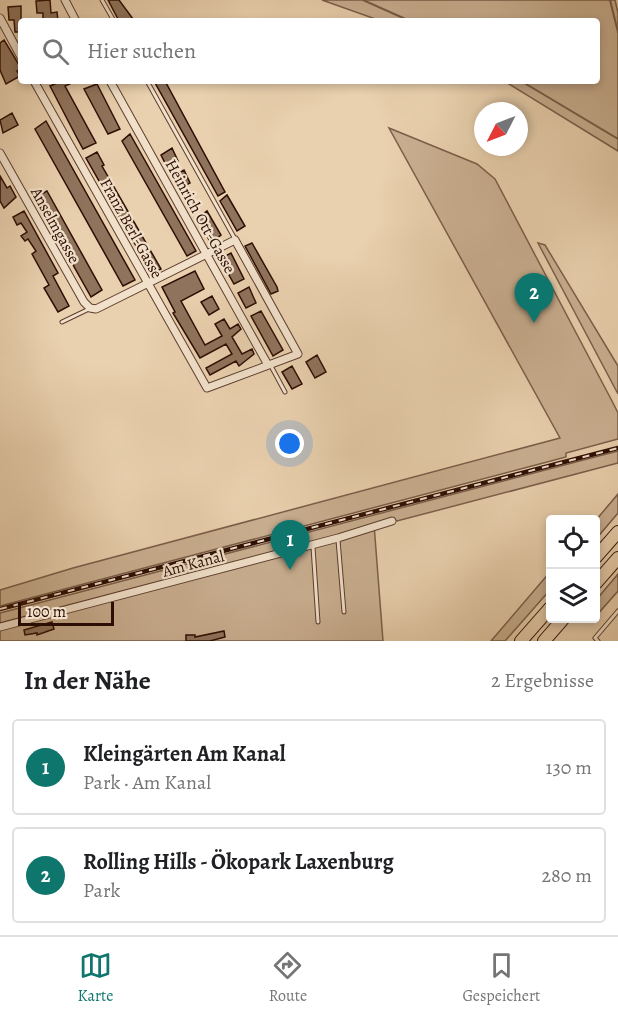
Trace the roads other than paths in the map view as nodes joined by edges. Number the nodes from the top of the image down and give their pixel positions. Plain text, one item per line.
1 (65, 0) edge
2 (102, 0) edge
3 (0, 18) edge
4 (74, 18) edge
5 (112, 18) edge
6 (18, 51) edge
7 (36, 84) edge
8 (112, 84) edge
9 (149, 84) edge
10 (0, 153) edge
11 (235, 240) junction
12 (207, 255) junction
13 (148, 285) junction
14 (90, 308) junction
15 (62, 322) dead end
16 (269, 365) junction
17 (285, 392) dead end
18 (392, 521) dead end
19 (618, 532) edge
20 (338, 538) junction
21 (313, 545) junction
22 (600, 552) edge
23 (618, 558) edge
24 (600, 578) edge
25 (618, 611) edge
26 (344, 612) dead end
27 (546, 613) edge
28 (318, 622) dead end
29 (560, 623) edge
30 (0, 627) edge
31 (521, 641) edge
32 (544, 641) edge
33 (598, 641) edge

1 - 4 street
2 - 5 lane
3 - 6 street
7 - 13 street, Franz Berl-Gasse
8 - 12 street, Heinrich Ott-Gasse
9 - 11 lane
10 - 14 street, Anselmgasse
11 - 12 street
11 - 16 street
12 - 13 street
12 - 16 street, Heinrich Ott-Gasse
13 - 14 street
13 - 16 street, Franz Berl-Gasse
14 - 15 lane
16 - 17 lane
18 - 20 street, Am Kanal
19 - 22 highway
20 - 21 street, Am Kanal
20 - 26 lane
21 - 28 lane
21 - 30 street, Am Kanal
23 - 24 highway
25 - 33 lane
27 - 31 highway
29 - 32 highway

